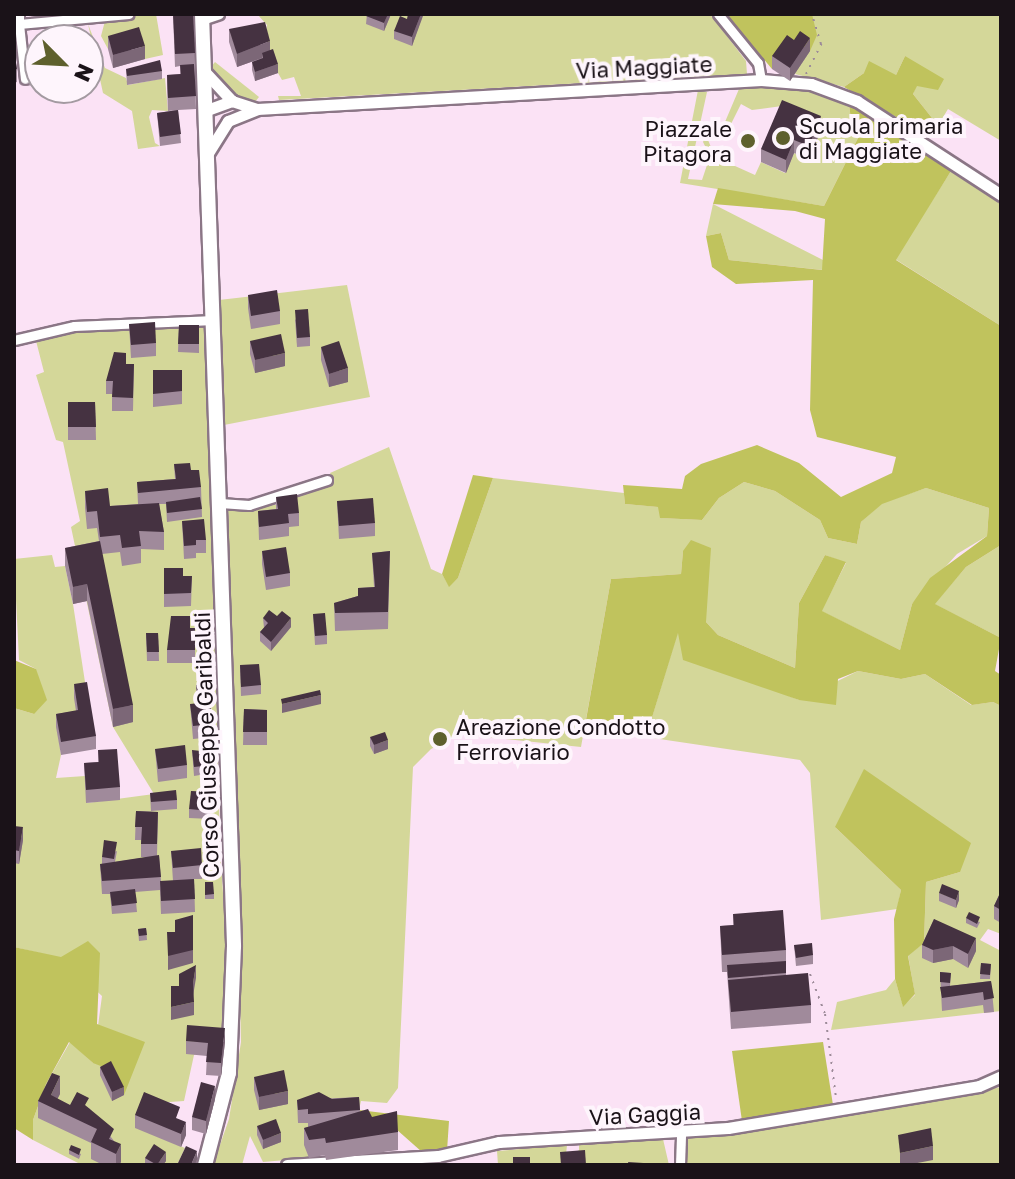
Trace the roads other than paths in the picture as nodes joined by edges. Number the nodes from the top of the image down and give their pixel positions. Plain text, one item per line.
1 (129, 14) edge
2 (219, 14) edge
3 (718, 14) edge
4 (202, 17) edge
5 (19, 19) edge
6 (24, 69) edge
7 (205, 72) junction
8 (761, 80) junction
9 (232, 101) junction
10 (257, 109) junction
11 (207, 110) junction
12 (231, 118) junction
13 (208, 153) junction
14 (1001, 195) edge
15 (214, 320) junction
16 (14, 340) edge
17 (327, 480) dead end
18 (220, 503) junction
19 (1001, 1076) edge
20 (681, 1132) junction
21 (315, 1164) edge
22 (205, 1165) edge
23 (287, 1165) edge
24 (680, 1165) edge

1 - 5 street
2 - 4 street, Corso Giuseppe Garibaldi
3 - 8 street
4 - 7 main road, Corso Giuseppe Garibaldi
5 - 6 street
7 - 9 street, Via Maggiate
7 - 11 main road, Corso Giuseppe Garibaldi
8 - 10 street, Via Maggiate
8 - 14 street, Via Maggiate
9 - 10 street, Via Maggiate
9 - 11 street
10 - 12 street, Via Maggiate
11 - 12 street
11 - 13 main road, Corso Giuseppe Garibaldi
12 - 13 street
13 - 15 main road, Corso Giuseppe Garibaldi
15 - 16 street
15 - 18 main road, Corso Giuseppe Garibaldi
17 - 18 street
18 - 22 main road, Corso Giuseppe Garibaldi
19 - 20 street, Via Gaggia
20 - 21 street, Via Gaggia
20 - 24 street
21 - 23 street, Via Gaggia

